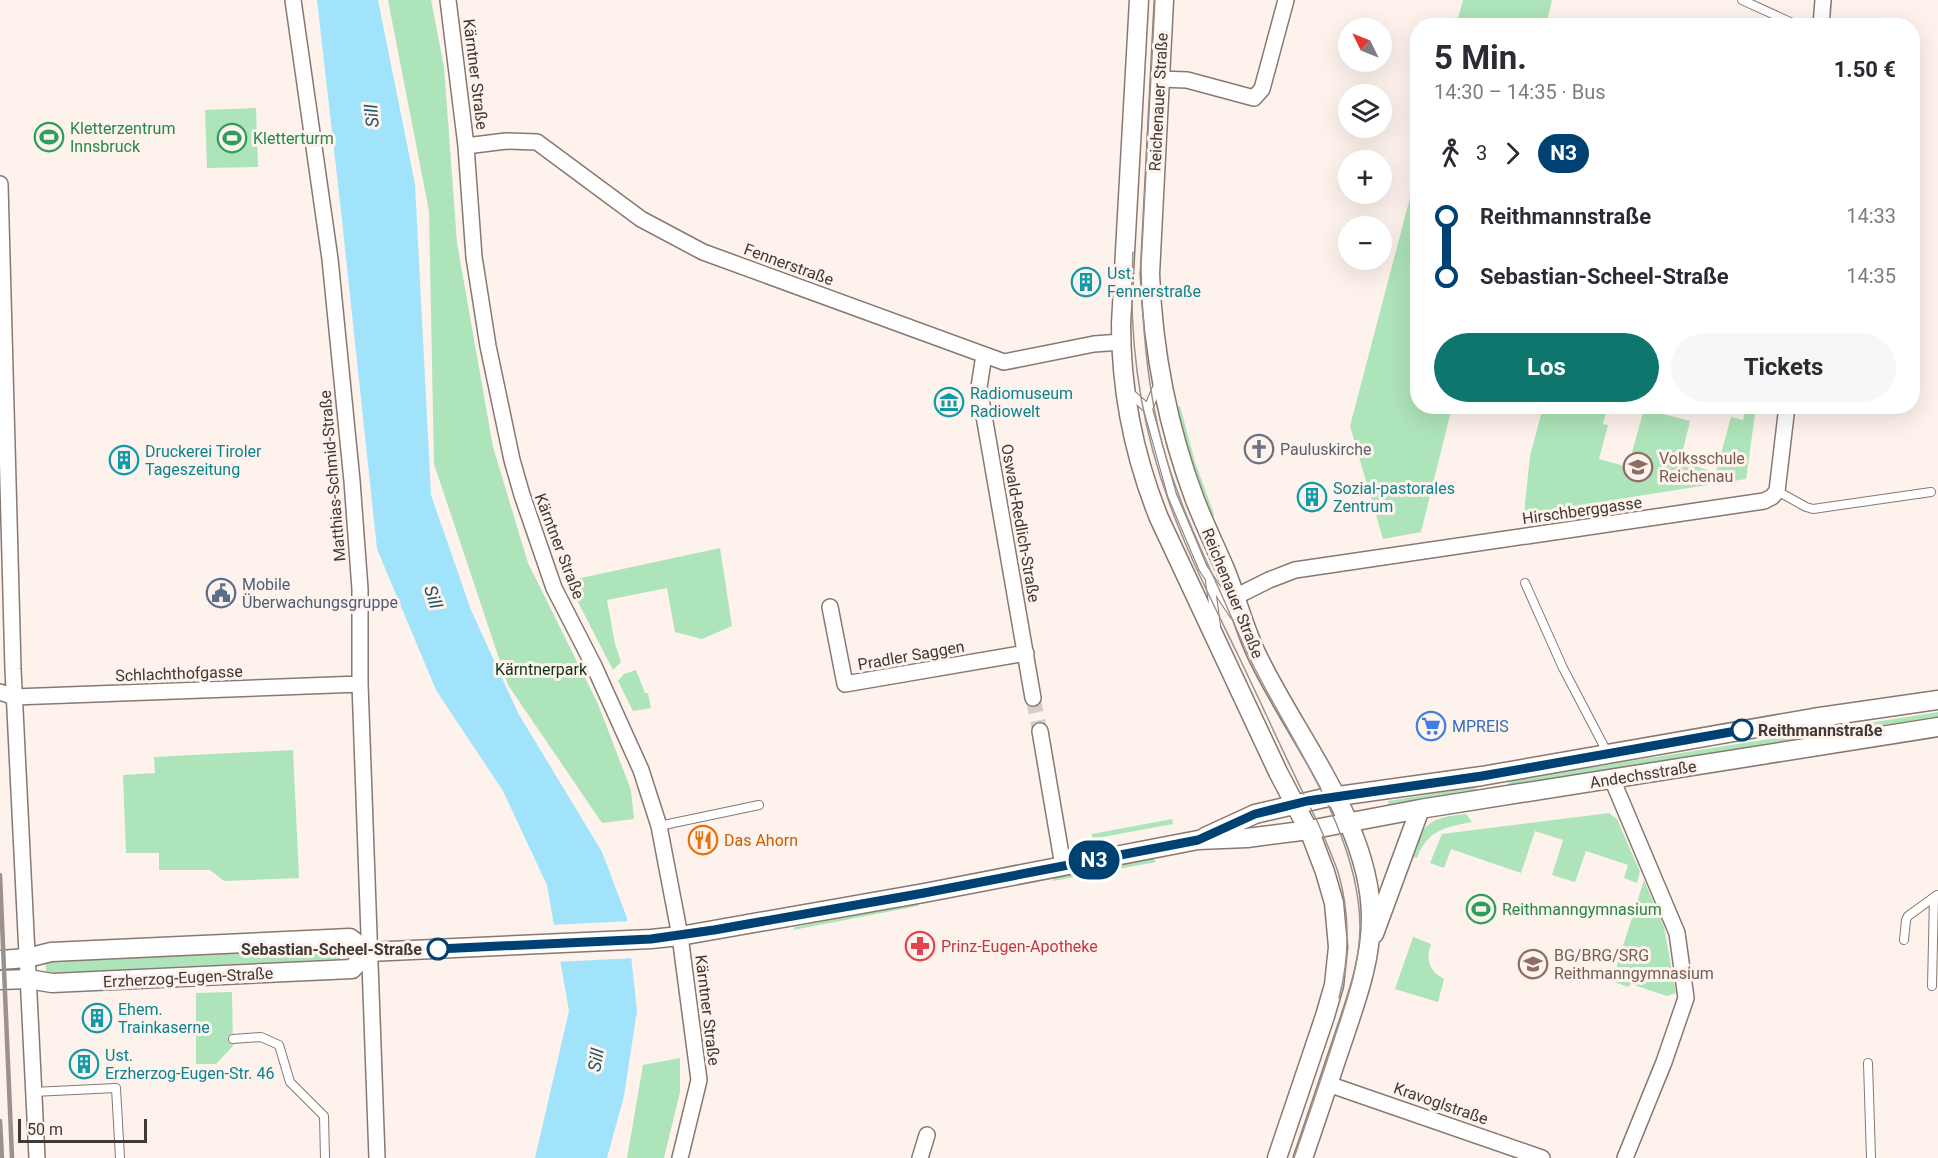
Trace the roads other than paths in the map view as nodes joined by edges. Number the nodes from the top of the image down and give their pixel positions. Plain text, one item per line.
1 (293, 0) edge
2 (448, 0) edge
3 (1139, 0) edge
4 (1164, 0) edge
5 (1286, 0) edge
6 (1742, 0) edge
7 (1823, 0) edge
8 (1781, 18) edge
9 (1822, 18) edge
10 (1159, 79) junction
11 (466, 146) junction
12 (0, 184) edge
13 (1121, 342) junction
14 (984, 355) junction
15 (1161, 378) junction
16 (1125, 389) junction
17 (1148, 409) junction
18 (1786, 414) edge
19 (1777, 491) junction
20 (1931, 492) dead end
21 (1209, 580) junction
22 (1525, 583) dead end
23 (1235, 597) junction
24 (830, 607) dead end
25 (1247, 633) junction
26 (1219, 648) junction
27 (1026, 653) junction
28 (360, 684) junction
29 (7, 694) edge
30 (1033, 698) tunnel mouth
31 (1938, 700) edge
32 (1938, 727) edge
33 (1040, 731) tunnel mouth
34 (1607, 754) junction
35 (1482, 776) junction
36 (1612, 779) junction
37 (1334, 797) junction
38 (1485, 799) junction
39 (1295, 804) junction
40 (759, 805) dead end
41 (1420, 809) junction
42 (1347, 822) junction
43 (658, 825) junction
44 (1309, 830) junction
45 (1198, 840) junction
46 (1063, 866) junction
47 (1936, 896) edge
48 (680, 936) junction
49 (1904, 940) dead end
50 (1370, 944) junction
51 (368, 952) junction
52 (27, 958) junction
53 (0, 960) edge
54 (28, 979) junction
55 (0, 980) edge
56 (1932, 986) dead end
57 (233, 1039) dead end
58 (1868, 1063) dead end
59 (1328, 1084) junction
60 (33, 1092) junction
61 (927, 1135) dead end
62 (37, 1158) edge
63 (120, 1158) edge
64 (325, 1158) edge
65 (377, 1158) edge
66 (680, 1158) edge
67 (920, 1158) edge
68 (1277, 1158) edge
69 (1303, 1158) edge
70 (1542, 1158) edge
71 (1625, 1158) edge
72 (1871, 1158) edge

1 - 28 street, Matthias-Schmid-Straße
2 - 11 street, Kärntner Straße
3 - 13 street, Reichenauer Straße
4 - 10 street, Reichenauer Straße
5 - 10 street
6 - 8 lane
7 - 9 street
10 - 15 street, Reichenauer Straße
11 - 14 street, Fennerstraße
11 - 43 street, Kärntner Straße
12 - 29 street
13 - 14 street, Fennerstraße
13 - 16 street, Reichenauer Straße
14 - 27 street, Oswald-Redlich-Straße
15 - 17 lane
15 - 23 street, Reichenauer Straße
16 - 17 lane
16 - 26 street, Reichenauer Straße
17 - 21 lane
18 - 19 street
19 - 20 lane
19 - 23 street, Hirschberggasse
21 - 25 lane
21 - 26 lane
22 - 34 lane
23 - 25 street, Reichenauer Straße
24 - 27 street, Pradler Saggen
25 - 37 street, Reichenauer Straße
26 - 39 street, Reichenauer Straße
27 - 30 street, Oswald-Redlich-Straße
28 - 29 street, Schlachthofgasse
28 - 51 street, Matthias-Schmid-Straße
29 - 52 street
31 - 34 street, Andechsstraße
32 - 36 street, Andechsstraße
33 - 46 street
34 - 35 street, Andechsstraße
35 - 37 street, Andechsstraße
35 - 38 street
36 - 38 street, Andechsstraße
36 - 71 street
37 - 39 street, Andechsstraße
37 - 42 street, Reichenauer Straße
38 - 41 street, Andechsstraße
39 - 44 street, Reichenauer Straße
39 - 45 street, Andechsstraße
40 - 43 lane
41 - 42 street, Andechsstraße
41 - 50 street
42 - 44 street, Andechsstraße
42 - 50 street, Reichenauer Straße
43 - 48 street, Kärntner Straße
44 - 45 street, Andechsstraße
44 - 68 street, Reichenauer Straße
45 - 46 street
46 - 48 street
47 - 49 lane
47 - 56 lane
48 - 51 street
48 - 66 street, Kärntner Straße
50 - 59 street, Reichenauer Straße
51 - 52 street, Erzherzog-Eugen-Straße
51 - 54 street, Erzherzog-Eugen-Straße
51 - 65 street
52 - 53 street, Erzherzog-Eugen-Straße
52 - 54 street
54 - 55 street, Erzherzog-Eugen-Straße
54 - 60 street
57 - 64 lane
58 - 72 lane
59 - 69 street, Reichenauer Straße
59 - 70 street, Kravoglstraße
60 - 62 street
60 - 63 lane
61 - 67 street

